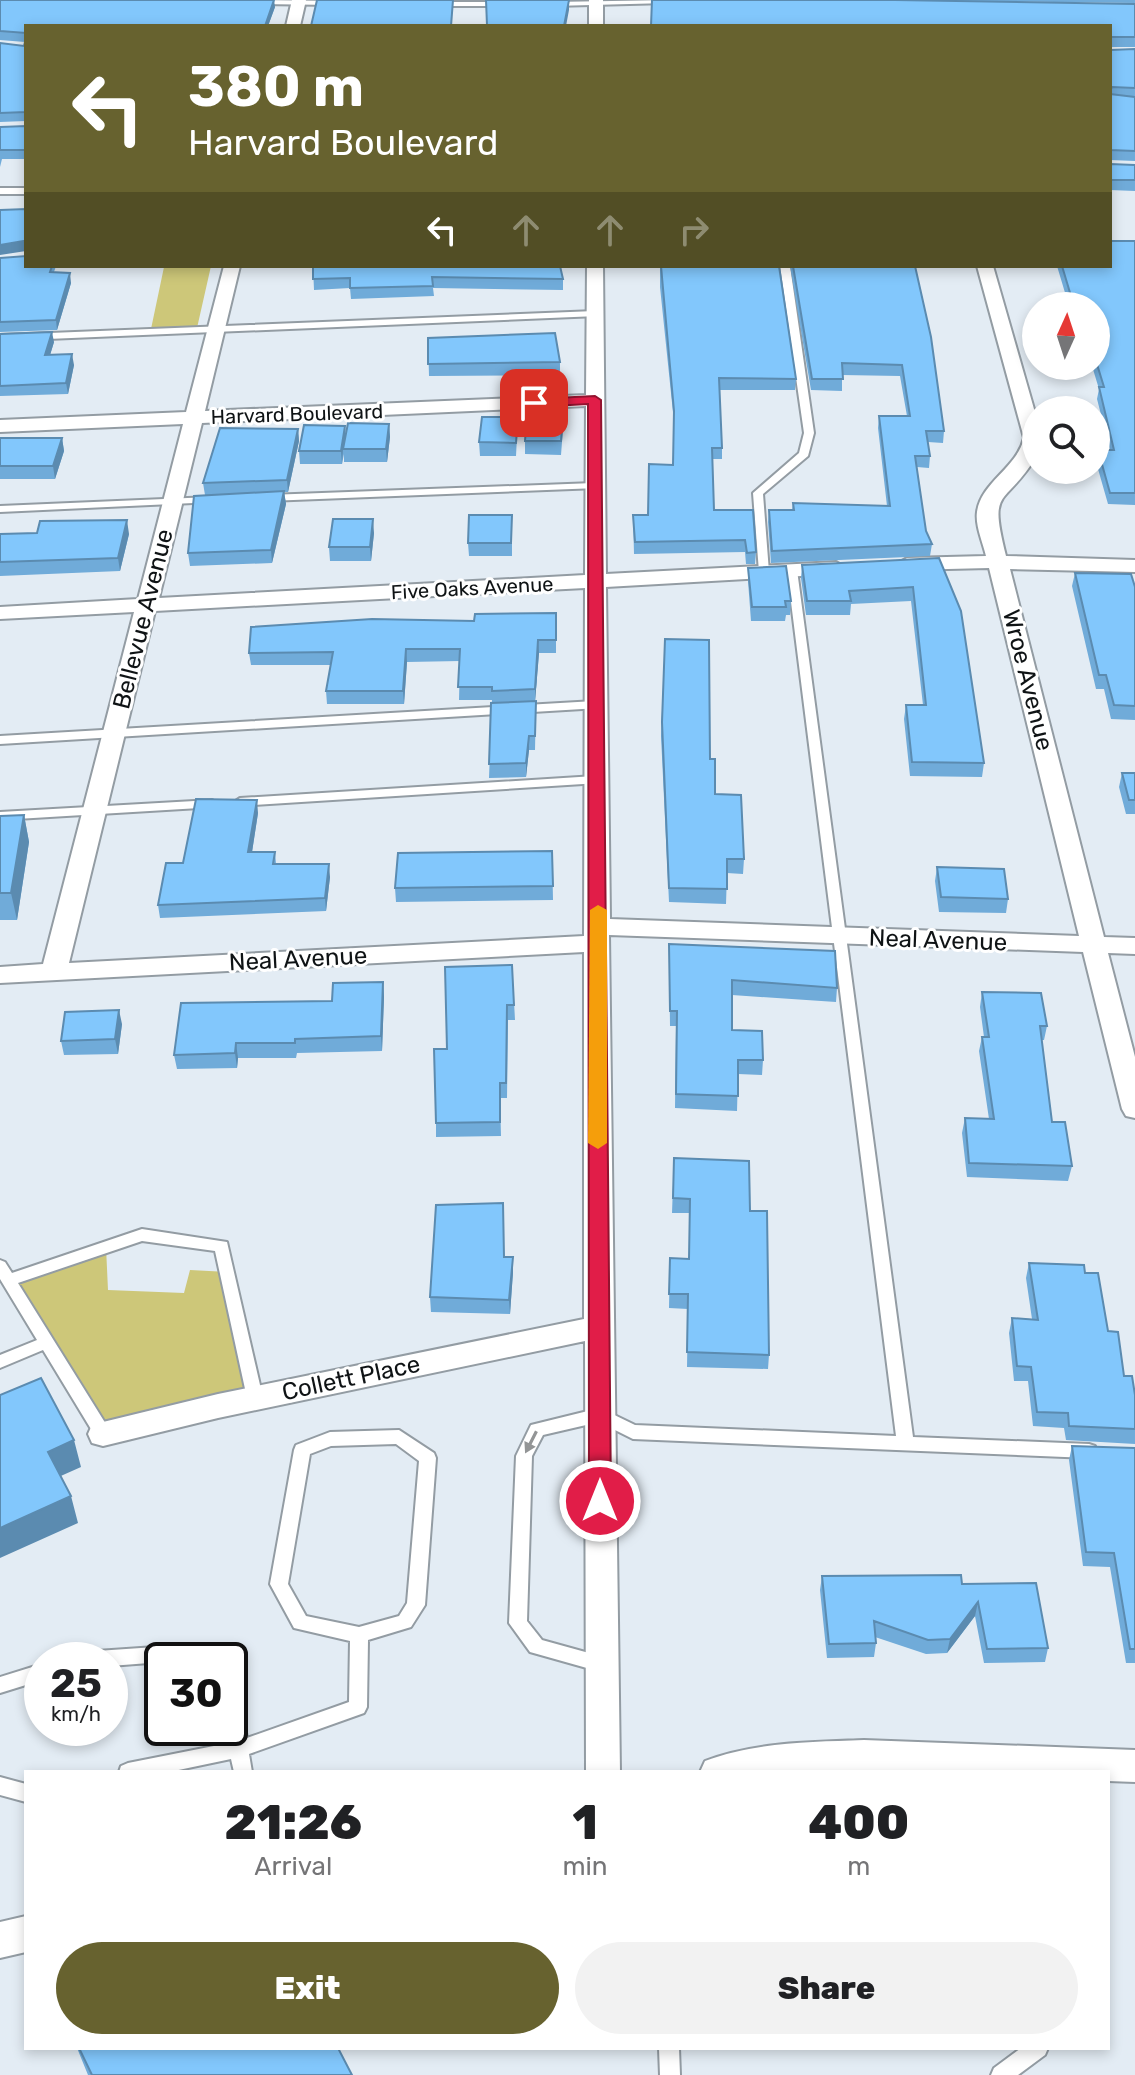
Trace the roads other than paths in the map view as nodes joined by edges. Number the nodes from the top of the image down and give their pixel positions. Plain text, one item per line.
1 (299, 1) edge
2 (673, 1) edge
3 (251, 2) edge
4 (596, 2) edge
5 (346, 3) edge
6 (424, 4) edge
7 (518, 4) edge
8 (549, 4) edge
9 (293, 24) edge
10 (596, 24) edge
11 (0, 191) edge
12 (24, 191) edge
13 (232, 268) edge
14 (595, 268) edge
15 (785, 268) edge
16 (986, 268) edge
17 (595, 314) junction
18 (217, 329) junction
19 (0, 338) edge
20 (595, 400) junction
21 (194, 418) junction
22 (0, 426) edge
23 (594, 486) junction
24 (251, 498) edge
25 (220, 499) edge
26 (173, 501) junction
27 (0, 509) edge
28 (999, 562) junction
29 (882, 565) edge
30 (1135, 566) edge
31 (852, 567) edge
32 (792, 570) junction
33 (764, 572) junction
34 (593, 581) junction
35 (147, 605) junction
36 (0, 613) edge
37 (595, 705) junction
38 (114, 733) junction
39 (0, 740) edge
40 (595, 780) junction
41 (95, 811) junction
42 (0, 816) edge
43 (597, 935) junction
44 (840, 936) junction
45 (1094, 944) junction
46 (1135, 946) edge
47 (54, 972) junction
48 (0, 975) edge
49 (1135, 1109) edge
50 (4, 1273) edge
51 (599, 1327) junction
52 (47, 1342) junction
53 (0, 1362) edge
54 (255, 1398) junction
55 (600, 1415) junction
56 (103, 1434) joint
57 (905, 1443) junction
58 (1104, 1452) edge
59 (359, 1635) junction
60 (601, 1665) junction
61 (24, 1678) edge
62 (0, 1685) edge
63 (238, 1746) edge
64 (239, 1749) junction
65 (1135, 1766) edge
66 (138, 1770) edge
67 (243, 1770) edge
68 (603, 1770) edge
69 (727, 1770) edge
70 (0, 1786) edge
71 (24, 1792) edge
72 (24, 1934) edge
73 (0, 1940) edge
74 (669, 2050) edge
75 (1035, 2050) edge
76 (670, 2075) edge
77 (1001, 2075) edge

1 - 3 lane
1 - 5 lane
1 - 9 street
2 - 4 lane
4 - 8 lane
4 - 10 street
6 - 7 lane
11 - 12 lane
13 - 18 street, Bellevue Avenue
14 - 17 street
15 - 33 lane
16 - 28 street, Wroe Avenue
17 - 18 lane
17 - 20 street
18 - 19 lane
18 - 21 street, Bellevue Avenue
20 - 21 street, Harvard Boulevard
20 - 23 street
21 - 22 street, Harvard Boulevard
21 - 26 street, Bellevue Avenue
23 - 24 lane
23 - 34 street
25 - 26 lane
26 - 27 lane
26 - 35 street, Bellevue Avenue
28 - 29 street
28 - 30 street
28 - 45 street, Wroe Avenue
31 - 32 street, Five Oaks Avenue
32 - 33 street, Five Oaks Avenue
32 - 44 lane
33 - 34 street, Five Oaks Avenue
34 - 35 street, Five Oaks Avenue
34 - 37 street
35 - 36 street, Five Oaks Avenue
35 - 38 street, Bellevue Avenue
37 - 38 lane
37 - 40 street
38 - 39 lane
38 - 41 street, Bellevue Avenue
40 - 41 lane
40 - 43 street
41 - 42 lane
41 - 47 street, Bellevue Avenue
43 - 44 street, Neal Avenue
43 - 47 street, Neal Avenue
43 - 51 street
44 - 45 street, Neal Avenue
44 - 57 lane
45 - 46 street, Neal Avenue
45 - 49 street, Wroe Avenue
47 - 48 street, Neal Avenue
50 - 52 lane
50 - 54 lane
51 - 54 street, Collett Place
51 - 55 street
52 - 53 lane
52 - 56 lane
54 - 56 street, Collett Place
55 - 57 lane
55 - 60 street
55 -> 60 lane
57 - 58 lane
59 - 59 lane
59 - 64 lane
60 - 68 street
61 - 62 lane
63 - 64 lane
64 - 66 lane
64 - 67 lane
65 - 69 street
70 - 71 lane
72 - 73 street
74 - 76 lane
75 - 77 lane

